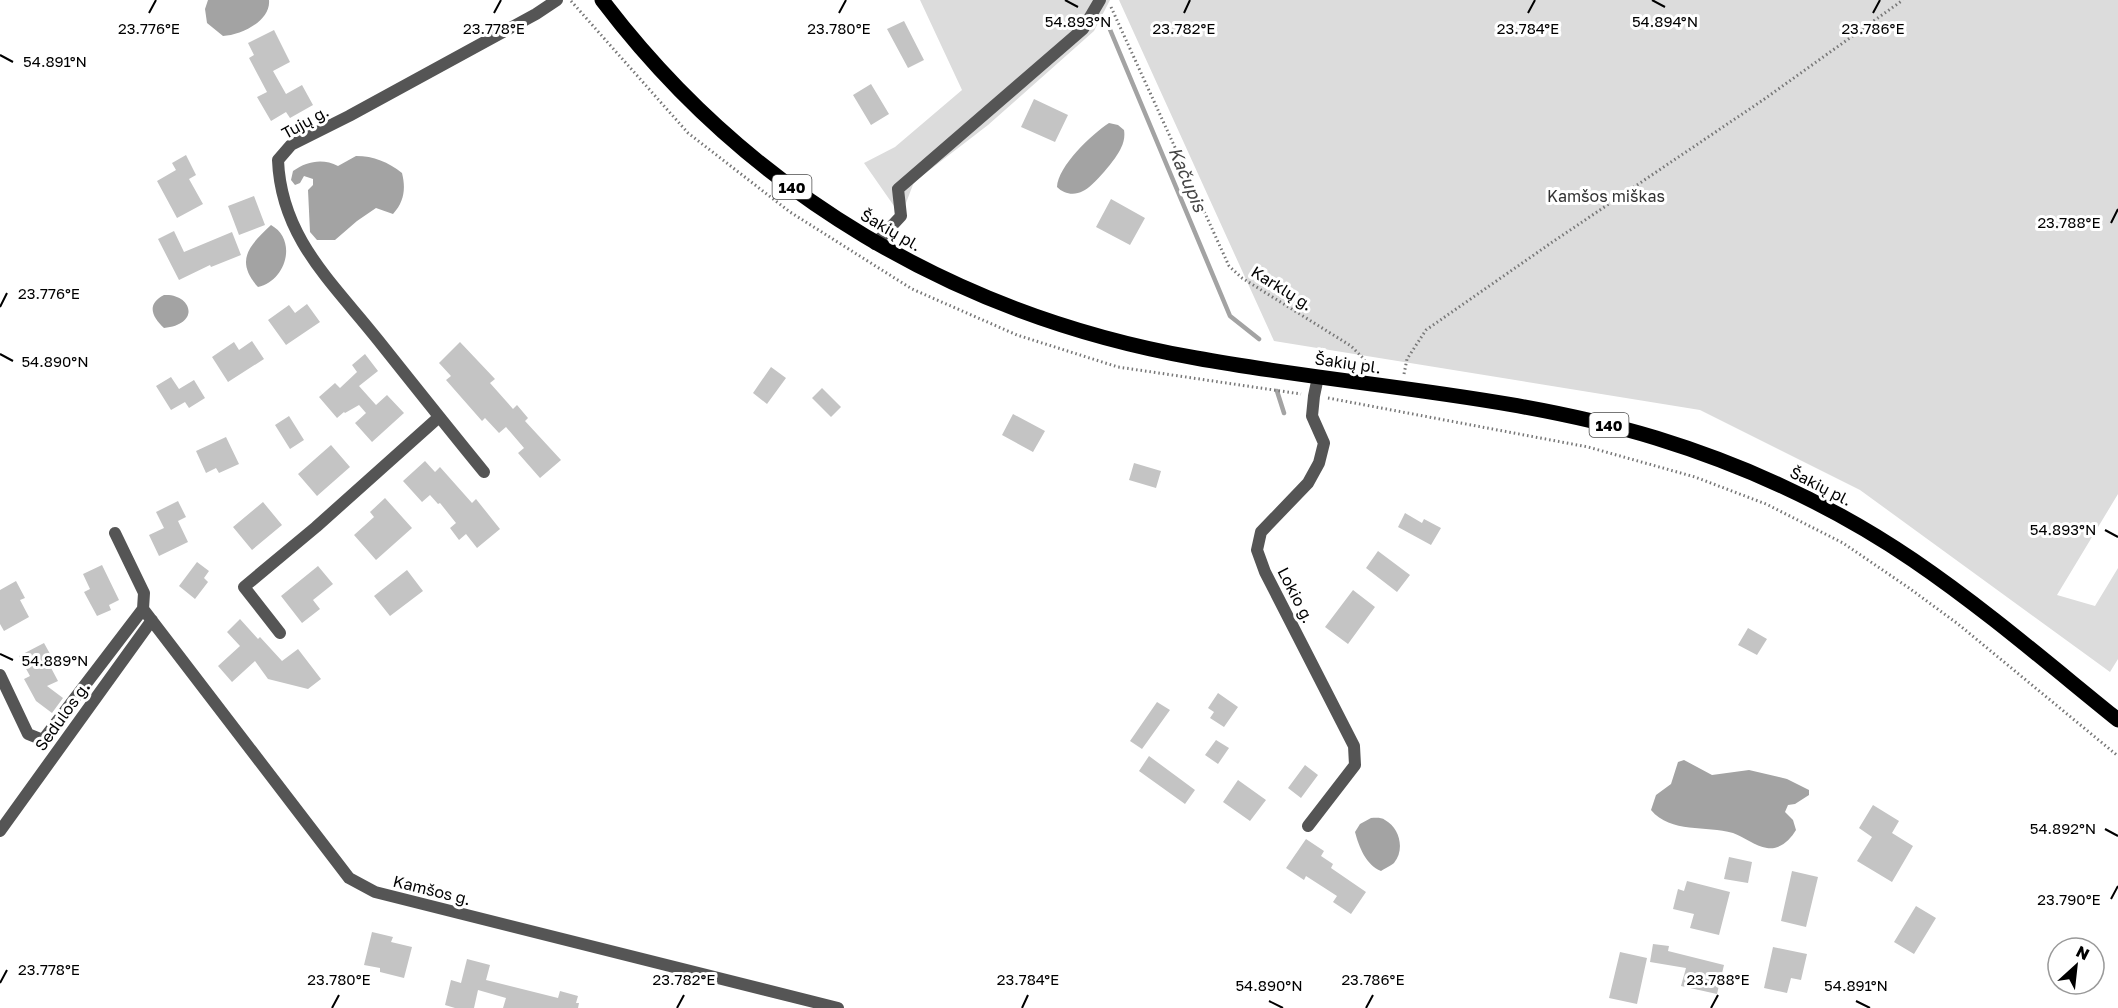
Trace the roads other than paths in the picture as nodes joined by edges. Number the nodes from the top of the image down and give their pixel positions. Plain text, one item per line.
1 (557, 0) edge
2 (602, 0) edge
3 (1100, 0) edge
4 (875, 243) junction
5 (1318, 377) junction
6 (439, 417) junction
7 (484, 472) dead end
8 (115, 533) dead end
9 (143, 609) junction
10 (152, 620) junction
11 (280, 633) dead end
12 (0, 675) edge
13 (2118, 720) edge
14 (1308, 826) dead end
15 (0, 831) edge
16 (838, 1008) edge

1 - 6 street, Tujų g.
2 - 4 main road, Šakių pl. / 140
3 - 4 street
4 - 5 main road, Šakių pl. / 140
5 - 13 main road, Šakių pl. / 140
5 - 14 street, Lokio g.
6 - 7 street, Tujų g.
6 - 11 street
8 - 9 street
9 - 10 street, Kamšos g.
9 - 12 street
10 - 15 street, Sedulos g.
10 - 16 street, Kamšos g.

